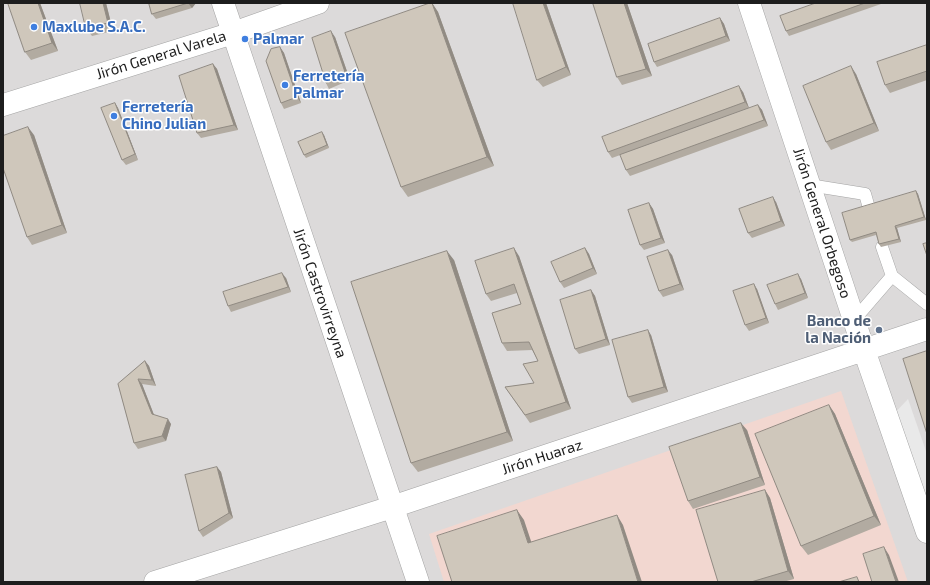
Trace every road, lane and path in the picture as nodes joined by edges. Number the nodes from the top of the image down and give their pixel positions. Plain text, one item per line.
1 (223, 3) edge
2 (318, 3) edge
3 (749, 3) edge
4 (233, 33) junction
5 (3, 105) edge
6 (809, 185) junction
7 (869, 208) edge
8 (882, 247) edge
9 (892, 276) junction
10 (927, 304) edge
11 (854, 320) junction
12 (927, 329) edge
13 (864, 350) junction
14 (392, 507) junction
15 (927, 532) edge
16 (197, 576) edge
17 (155, 582) edge
18 (418, 582) edge

1 - 4 street, Jirón Castrovirreyna
2 - 4 street, Jirón General Varela
3 - 6 street, Jirón General Orbegoso
4 - 5 street, Jirón General Varela
4 - 14 street, Jirón Castrovirreyna
6 - 7 lane
6 - 11 street, Jirón General Orbegoso
8 - 9 lane
9 - 10 lane
9 - 11 lane
11 - 13 street, Jirón General Orbegoso
12 - 13 street, Jirón Huaraz
13 - 14 street, Jirón Huaraz
13 - 15 street, Jirón General Orbegoso
14 - 16 street, Jirón Huaraz
14 - 18 street, Jirón Castrovirreyna
16 - 17 street, Jirón Huaraz

